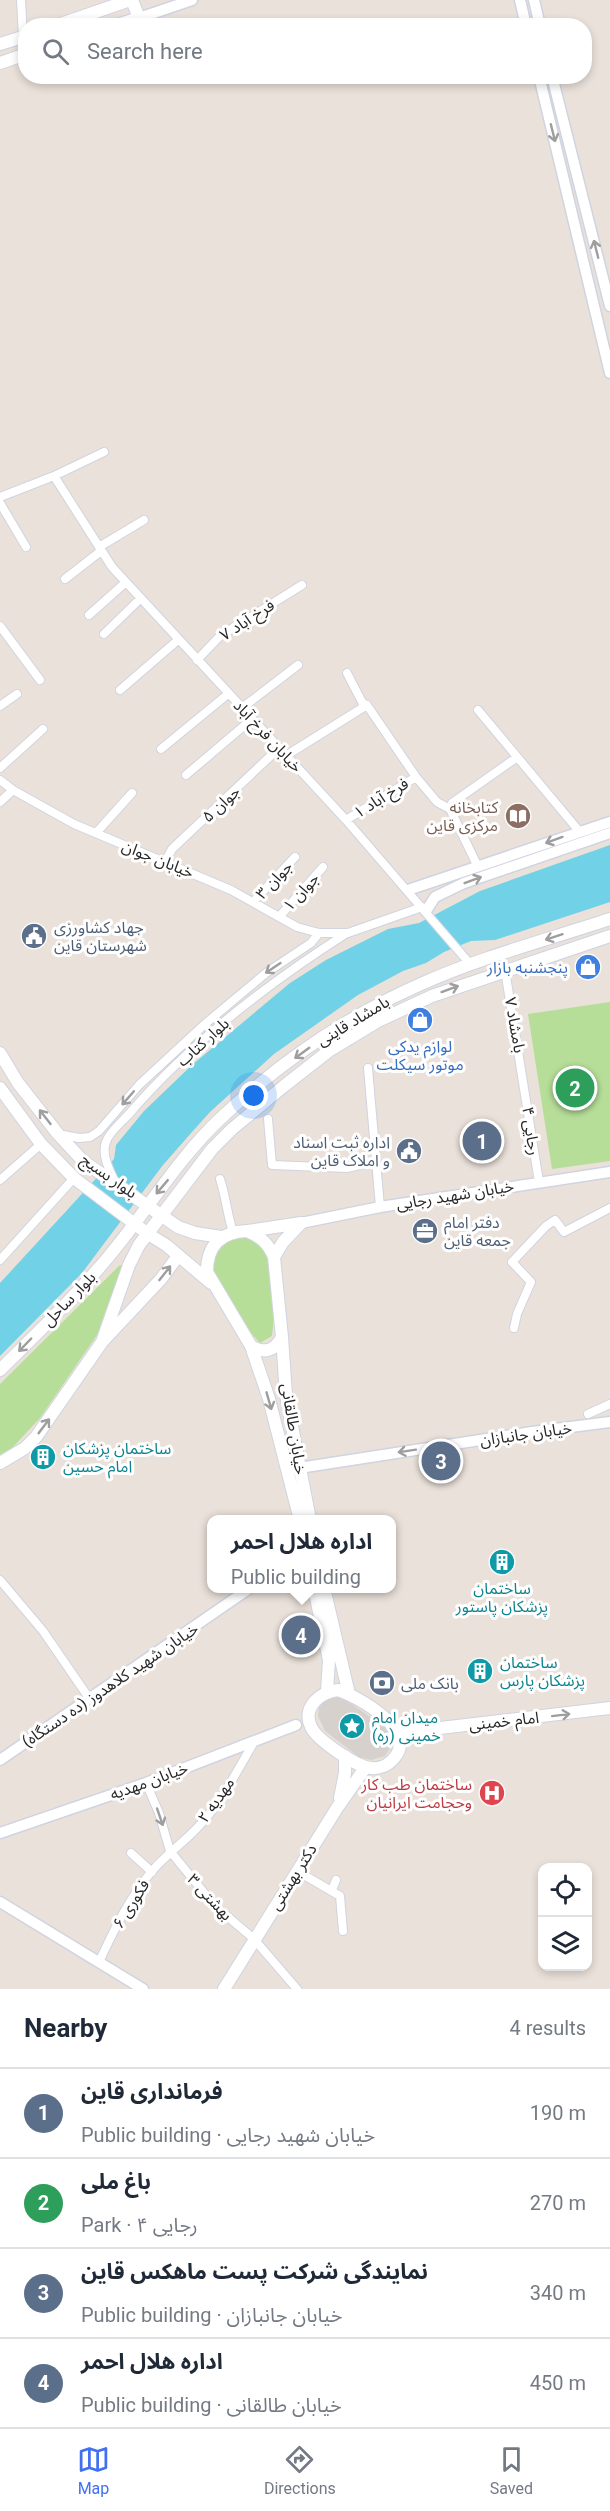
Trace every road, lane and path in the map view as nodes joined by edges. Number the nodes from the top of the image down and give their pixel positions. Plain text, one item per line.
1 (21, 0) edge
2 (131, 0) edge
3 (192, 0) edge
4 (520, 0) edge
5 (534, 0) edge
6 (18, 18) edge
7 (78, 18) edge
8 (139, 18) joint
9 (524, 18) edge
10 (538, 18) edge
11 (18, 20) edge
12 (15, 39) edge
13 (18, 57) edge
14 (0, 63) edge
15 (541, 84) edge
16 (554, 84) edge
17 (610, 306) edge
18 (610, 373) edge
19 (104, 452) dead end
20 (54, 476) junction
21 (0, 497) edge
22 (0, 503) edge
23 (144, 520) dead end
24 (26, 547) dead end
25 (100, 549) junction
26 (65, 579) dead end
27 (126, 582) junction
28 (302, 585) dead end
29 (141, 598) junction
30 (89, 615) dead end
31 (0, 626) edge
32 (104, 634) dead end
33 (178, 640) junction
34 (197, 660) junction
35 (298, 665) dead end
36 (347, 673) dead end
37 (40, 680) dead end
38 (120, 690) dead end
39 (16, 694) dead end
40 (228, 694) junction
41 (367, 705) junction
42 (0, 706) edge
43 (242, 708) junction
44 (478, 710) dead end
45 (252, 719) junction
46 (44, 729) dead end
47 (279, 748) junction
48 (161, 749) dead end
49 (287, 755) junction
50 (516, 758) junction
51 (0, 768) edge
52 (186, 775) dead end
53 (416, 777) junction
54 (0, 780) edge
55 (13, 790) junction
56 (132, 792) dead end
57 (0, 802) edge
58 (450, 809) junction
59 (346, 820) junction
60 (610, 822) edge
61 (579, 831) junction
62 (96, 833) junction
63 (610, 833) edge
64 (295, 858) dead end
65 (165, 862) junction
66 (323, 867) dead end
67 (478, 867) junction
68 (408, 891) junction
69 (253, 902) junction
70 (424, 909) junction
71 (279, 917) junction
72 (610, 919) edge
73 (320, 933) junction
74 (348, 933) junction
75 (610, 936) edge
76 (471, 965) junction
77 (505, 970) junction
78 (0, 1053) edge
79 (368, 1068) dead end
80 (524, 1080) joint
81 (0, 1088) edge
82 (268, 1119) dead end
83 (104, 1126) junction
84 (58, 1134) junction
85 (111, 1134) junction
86 (202, 1140) junction
87 (41, 1144) junction
88 (212, 1149) junction
89 (375, 1161) junction
90 (610, 1172) edge
91 (74, 1178) junction
92 (220, 1179) dead end
93 (0, 1180) edge
94 (116, 1182) junction
95 (539, 1182) junction
96 (148, 1204) junction
97 (380, 1207) junction
98 (610, 1208) edge
99 (162, 1215) junction
100 (301, 1223) junction
101 (135, 1224) junction
102 (247, 1231) junction
103 (233, 1232) junction
104 (148, 1234) junction
105 (221, 1237) junction
106 (178, 1256) junction
107 (274, 1257) junction
108 (0, 1260) edge
109 (212, 1284) junction
110 (514, 1328) dead end
111 (282, 1337) junction
112 (102, 1342) junction
113 (251, 1346) junction
114 (0, 1370) edge
115 (610, 1404) edge
116 (588, 1414) dead end
117 (610, 1422) edge
118 (0, 1463) edge
119 (294, 1469) junction
120 (299, 1515) edge
121 (308, 1515) edge
122 (0, 1580) edge
123 (243, 1593) edge
124 (315, 1593) edge
125 (325, 1593) edge
126 (327, 1691) junction
127 (349, 1694) junction
128 (89, 1698) junction
129 (311, 1705) junction
130 (610, 1708) edge
131 (296, 1725) junction
132 (398, 1733) junction
133 (317, 1735) junction
134 (254, 1742) junction
135 (345, 1755) junction
136 (0, 1760) edge
137 (365, 1768) junction
138 (146, 1783) junction
139 (337, 1808) junction
140 (0, 1833) edge
141 (170, 1851) junction
142 (131, 1853) dead end
143 (297, 1871) junction
144 (152, 1872) junction
145 (336, 1880) dead end
146 (332, 1890) junction
147 (0, 1902) edge
148 (343, 1931) dead end
149 (254, 1939) junction
150 (99, 1962) junction
151 (143, 1989) edge
152 (224, 1989) edge
153 (297, 1989) edge

1 - 6 street
2 - 7 main road
2 - 8 main road
3 - 8 street
4 - 9 street
5 - 10 street
11 - 12 street
13 - 14 main road
15 -> 18 street
17 -> 16 street
19 - 20 street
20 - 21 street
20 - 25 street, خیابان فرخ آباد
22 - 24 street
23 - 25 street
25 - 26 street
25 - 27 street, خیابان فرخ آباد
27 - 29 street, خیابان فرخ آباد
27 - 30 street
28 - 34 street, فرخ آباد ۷
29 - 32 street
29 - 33 street, خیابان فرخ آباد
31 - 37 street
33 - 34 street, خیابان فرخ آباد
33 - 38 street
34 - 40 street, خیابان فرخ آباد
35 - 43 street
36 - 41 street
39 - 42 street
40 - 43 street, خیابان فرخ آباد
40 - 48 street
41 - 49 street
41 - 53 street
43 - 45 street, خیابان فرخ آباد
44 - 50 street
45 - 47 street, خیابان فرخ آباد
45 - 52 street
46 - 51 street
47 - 49 street, خیابان فرخ آباد
47 - 65 street, جوان ۵
49 - 59 street, خیابان فرخ آباد
50 - 58 street
50 - 61 street
53 - 58 street
53 - 59 street, فرخ آباد ۱
54 - 55 street, خیابان جوان
55 - 57 street
55 - 62 street, خیابان جوان
56 - 62 street
58 - 67 street
59 - 68 street, خیابان فرخ آباد
60 - 61 street
61 -> 67 street
62 - 65 street, خیابان جوان
70 -> 63 street
64 - 69 street, جوان ۳
65 - 69 street, خیابان جوان
66 - 71 street, جوان ۱
67 - 68 street
68 - 70 street, خیابان فرخ آباد
69 - 71 street, خیابان جوان
70 - 74 street
70 - 76 street, خیابان فرخ آباد
71 - 73 street, خیابان جوان
72 -> 76 main road, بامشاد قاینی
73 - 74 street, خیابان جوان
73 -> 83 street, بلوار کتاب
74 - 85 street, بلوار کتاب
75 - 77 main road, بامشاد قاینی
76 -> 86 main road, بامشاد قاینی
77 - 80 street, بامشاد ۷
88 -> 77 main road, بامشاد قاینی
84 -> 78 main road, بلوار بسیج
79 - 89 street
80 - 95 street, رجایی ۴
81 - 87 main road, بلوار بسیج
82 - 89 street
83 - 84 street, بلوار کتاب
83 - 85 street
84 - 94 main road, بلوار بسیج
85 - 94 street, بلوار کتاب
86 - 88 main road
86 -> 96 main road, بامشاد قاینی
87 - 91 main road, بلوار بسیج
87 - 93 street
88 - 99 main road, بامشاد قاینی
89 - 97 street
90 - 95 street, خیابان شهید رجایی
91 - 101 main road, بلوار بسیج
91 - 108 street
92 - 103 street
94 - 96 main road, بلوار بسیج
95 - 97 street, خیابان شهید رجایی
96 - 99 main road, بلوار بسیج
96 - 101 main road, بلوار ساحل
97 - 100 street, خیابان شهید رجایی
98 - 110 street
99 - 104 main road, بلوار ساحل
99 - 105 main road, بلوار بسیج
100 - 102 main road
100 - 107 main road
101 - 104 main road, بلوار بسیج
101 -> 114 main road, بلوار ساحل
102 - 103 main road
102 - 107 main road
103 - 105 main road
104 - 106 main road, بلوار بسیج
104 - 112 main road, بلوار ساحل
105 - 109 main road
106 - 109 main road, بلوار بسیج
112 -> 106 main road, بلوار ساحل
107 - 111 main road, خیابان طالقانی
109 - 113 main road, خیابان طالقانی
111 - 113 main road
111 - 119 main road, خیابان طالقانی
118 -> 112 main road, بلوار ساحل
113 -> 119 main road, خیابان طالقانی
115 - 116 street
117 -> 119 street, خیابان جانبازان
119 - 120 main road, خیابان طالقانی
119 - 121 main road, خیابان طالقانی
122 - 128 street
123 - 128 street, خیابان شهید کلاهدوز (ده دستگاه)
124 - 126 main road
125 - 127 main road
126 - 127 main road
126 - 129 main road
127 - 132 main road
128 - 136 street, خیابان شهید کلاهدوز (ده دستگاه)
129 - 131 street
129 - 133 main road
132 -> 130 main road, امام خمینی
131 - 133 street
131 - 134 street, خیابان مهدیه
132 - 137 main road
133 - 135 main road
134 - 138 street, خیابان مهدیه
134 - 141 street, مهدیه ۲
135 - 137 main road
135 - 139 main road
137 - 139 main road, دکتر بهشتی
138 - 140 street, خیابان مهدیه
138 -> 141 street
139 - 143 main road, دکتر بهشتی
141 - 144 street, فکوری ۶
141 - 149 street, بهشتی ۳
142 - 144 street
143 - 146 street
143 - 149 main road, دکتر بهشتی
144 - 150 street, فکوری ۶
145 - 146 street
146 - 148 street
147 - 150 street
149 - 152 main road, دکتر بهشتی
149 - 153 street, بهشتی ۳
150 - 151 street

